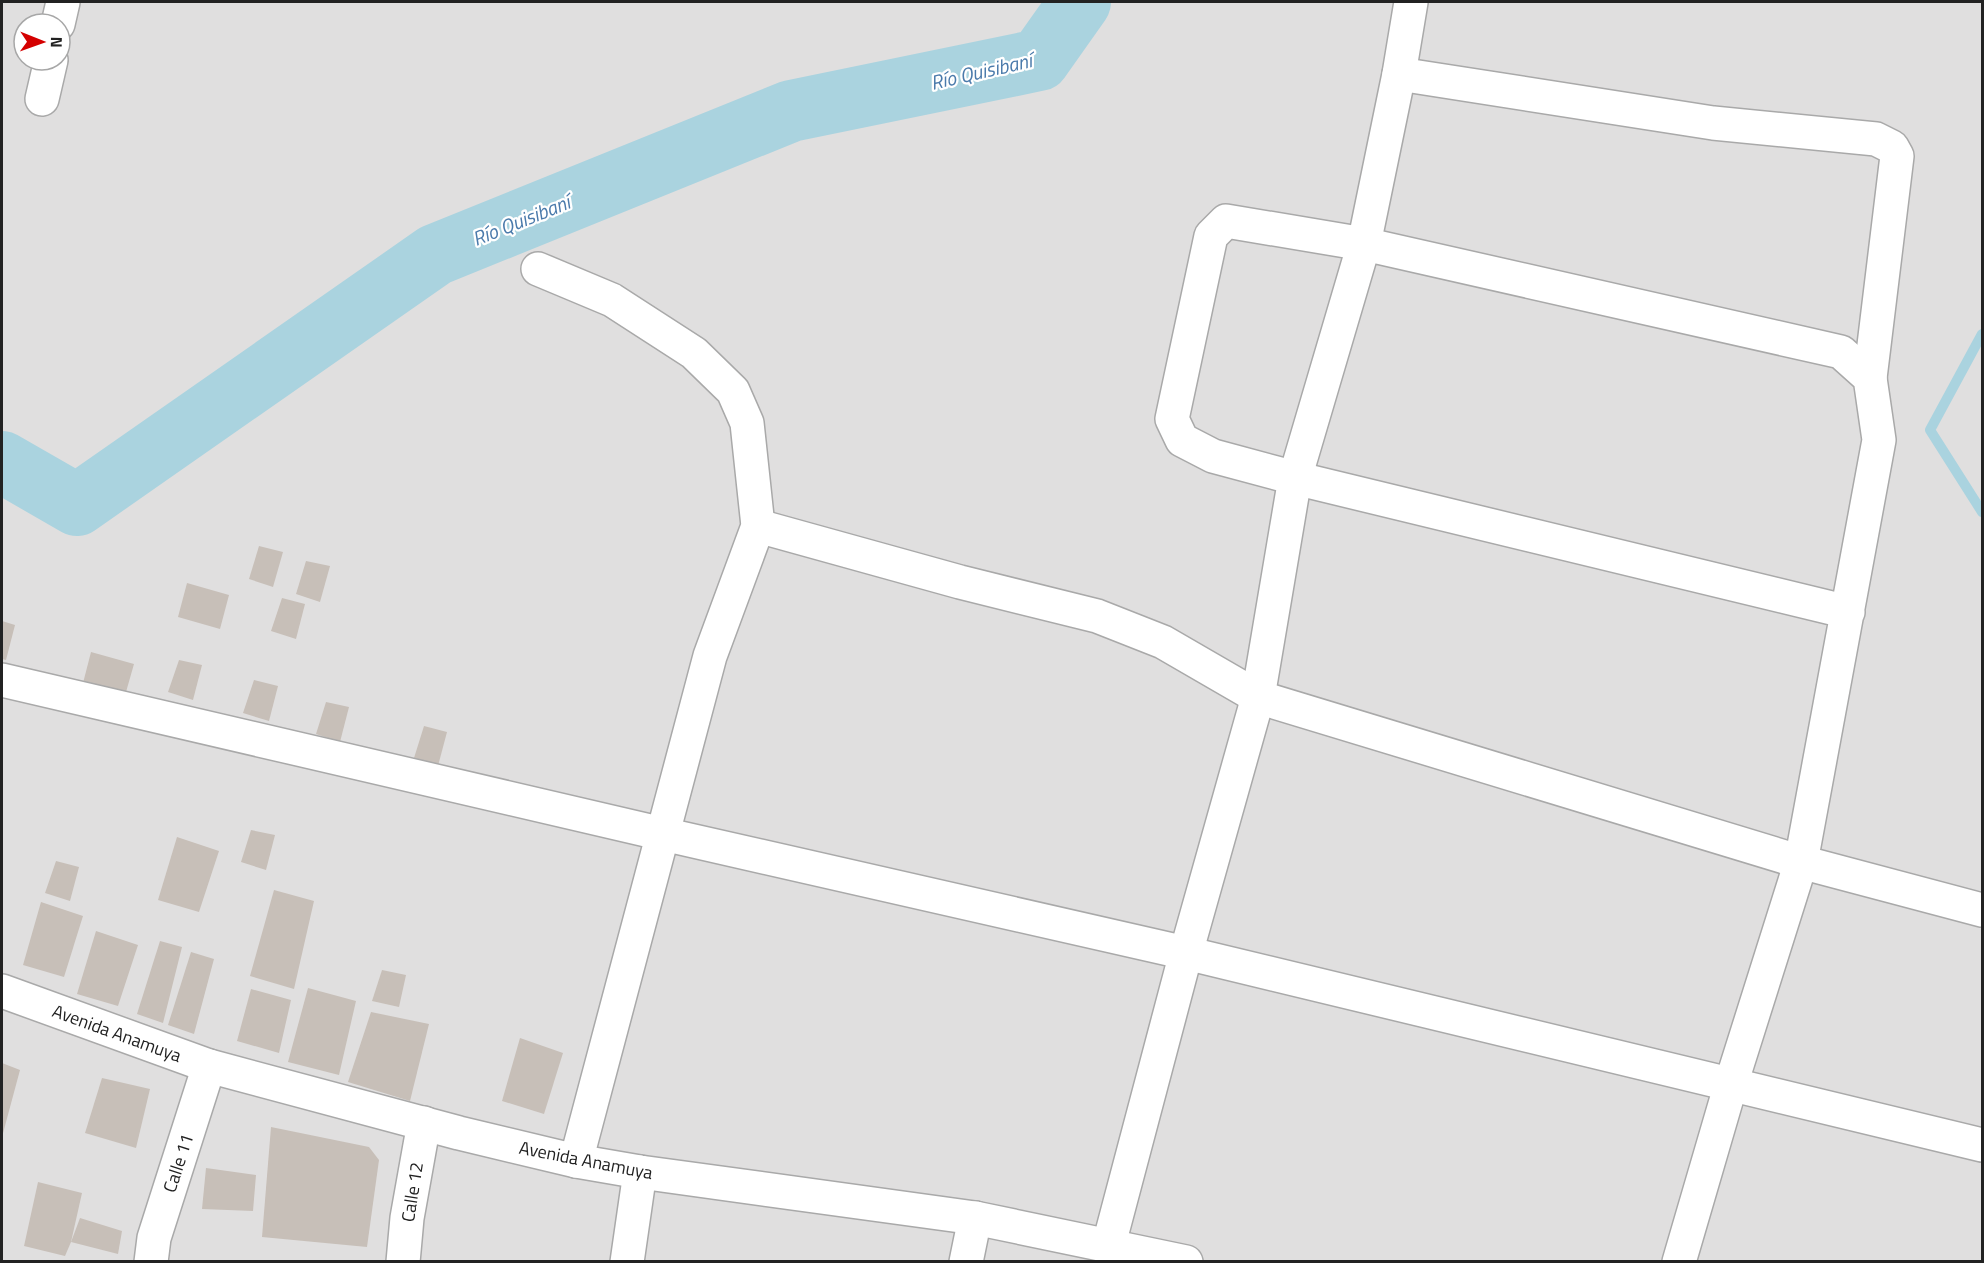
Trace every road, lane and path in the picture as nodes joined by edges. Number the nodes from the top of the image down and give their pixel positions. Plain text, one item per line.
1 (1411, 2) edge
2 (48, 72) edge
3 (1399, 74) junction
4 (42, 99) dead end
5 (1364, 244) junction
6 (538, 269) dead end
7 (1870, 378) junction
8 (1295, 478) junction
9 (758, 526) junction
10 (1848, 612) junction
11 (2, 680) edge
12 (1258, 697) junction
13 (663, 834) junction
14 (1801, 862) junction
15 (1983, 910) edge
16 (1186, 953) junction
17 (2, 991) edge
18 (209, 1066) junction
19 (1731, 1084) junction
20 (424, 1123) junction
21 (1983, 1145) edge
22 (576, 1161) junction
23 (640, 1172) junction
24 (975, 1218) junction
25 (1109, 1244) junction
26 (151, 1262) edge
27 (403, 1262) edge
28 (627, 1262) edge
29 (966, 1262) edge
30 (1186, 1262) edge
31 (1679, 1262) edge

1 - 3 street
2 - 4 street
3 - 5 street
3 - 7 street
5 - 7 street
5 - 8 street
5 - 8 street
6 - 9 street
7 - 10 street
8 - 10 street
8 - 12 street
9 - 12 street
9 - 13 street
10 - 14 street
11 - 13 street
12 - 14 street
12 - 16 street
13 - 16 street
13 - 22 street
14 - 15 street
14 - 19 street
16 - 19 street
16 - 25 street
17 - 18 street, Avenida Anamuya
18 - 20 street, Avenida Anamuya
18 - 26 street, Calle 11
19 - 21 street
19 - 31 street
20 - 22 street, Avenida Anamuya
20 - 27 street, Calle 12
22 - 23 street, Avenida Anamuya
23 - 24 street, Avenida Anamuya
23 - 28 street
24 - 25 street, Avenida Anamuya
24 - 29 street
25 - 30 street, Avenida Anamuya

